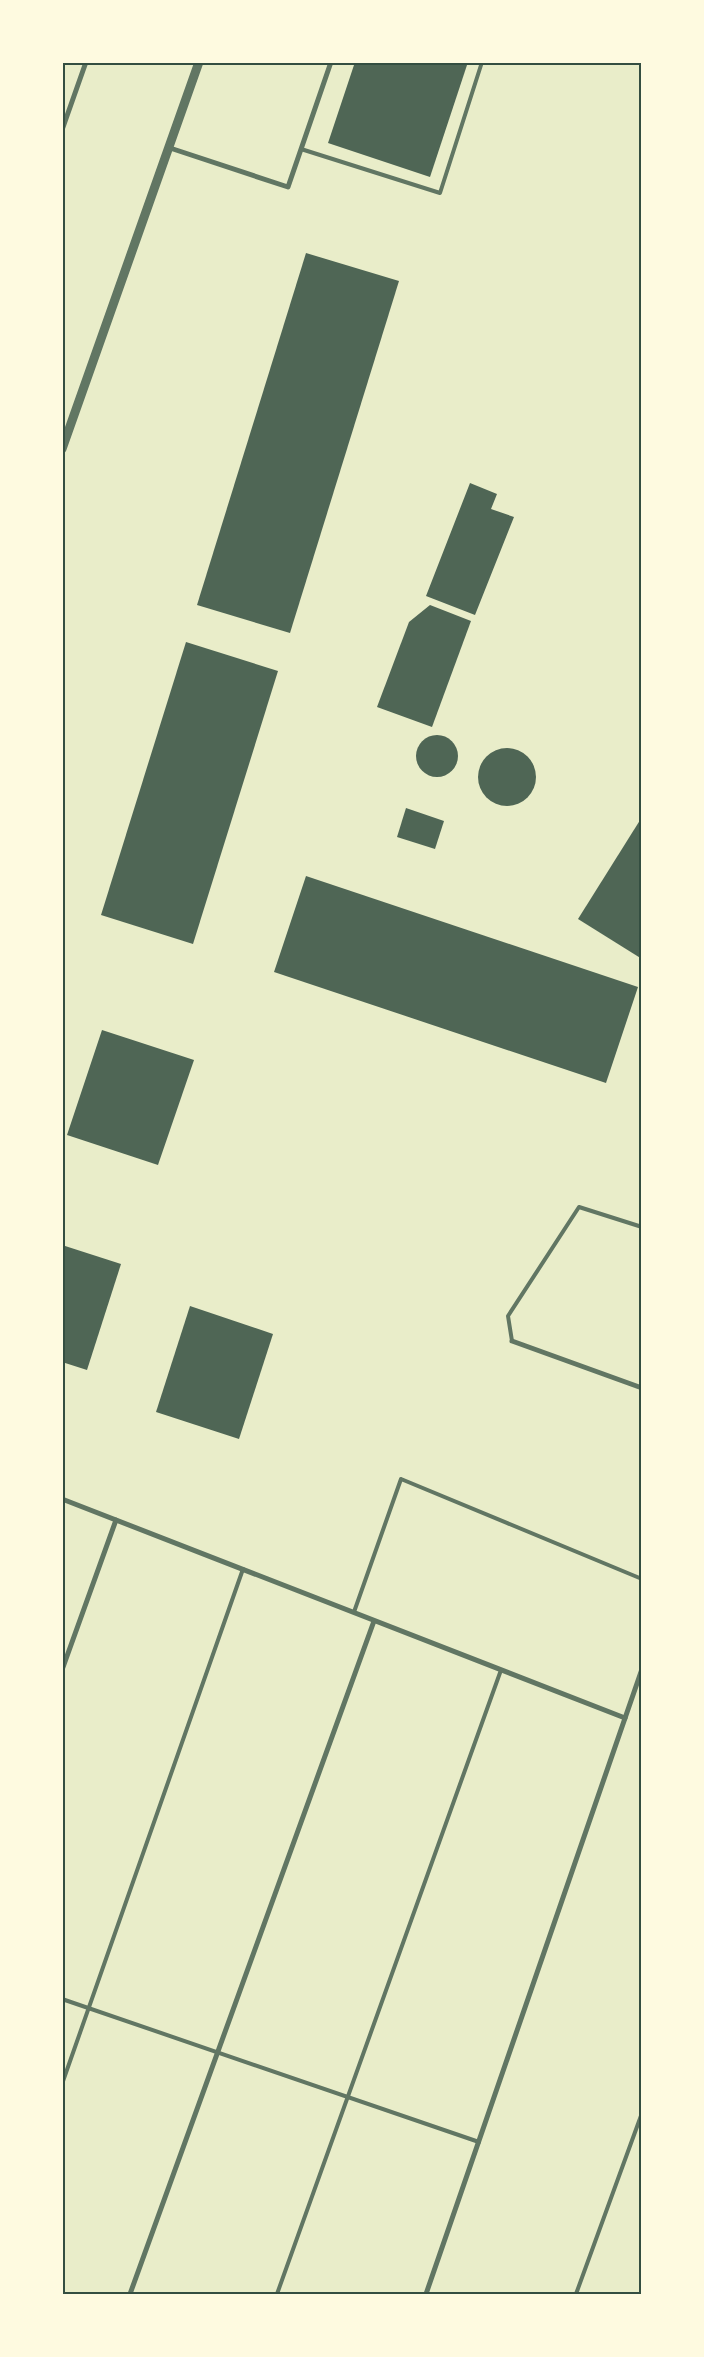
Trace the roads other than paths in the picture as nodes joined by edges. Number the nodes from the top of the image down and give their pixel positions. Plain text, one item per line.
1 (86, 62) edge
2 (199, 62) edge
3 (331, 62) edge
4 (482, 62) edge
5 (62, 130) edge
6 (170, 148) junction
7 (301, 149) junction
8 (62, 449) edge
9 (642, 1227) edge
10 (512, 1341) joint
11 (642, 1388) edge
12 (62, 1499) edge
13 (116, 1520) junction
14 (243, 1569) junction
15 (642, 1579) edge
16 (354, 1612) junction
17 (374, 1621) junction
18 (642, 1669) edge
19 (62, 1670) edge
20 (500, 1670) junction
21 (625, 1718) junction
22 (62, 1999) edge
23 (89, 2008) junction
24 (216, 2051) junction
25 (62, 2084) edge
26 (348, 2096) junction
27 (642, 2113) edge
28 (479, 2142) junction
29 (130, 2294) edge
30 (277, 2294) edge
31 (426, 2294) edge
32 (576, 2294) edge

1 - 5 street
2 - 6 street
3 - 7 street
4 - 7 lane
6 - 7 street
6 - 8 street
9 - 10 lane
10 - 11 street
12 - 13 street
13 - 14 street
13 - 19 street
14 - 16 street
14 - 23 lane
15 - 16 lane
16 - 17 street
17 - 20 street
17 - 24 street
18 - 21 street
20 - 21 street
20 - 26 lane
21 - 28 street
22 - 23 lane
23 - 24 lane
23 - 25 lane
24 - 26 lane
24 - 29 street
26 - 28 lane
26 - 30 lane
27 - 32 lane
28 - 31 street

